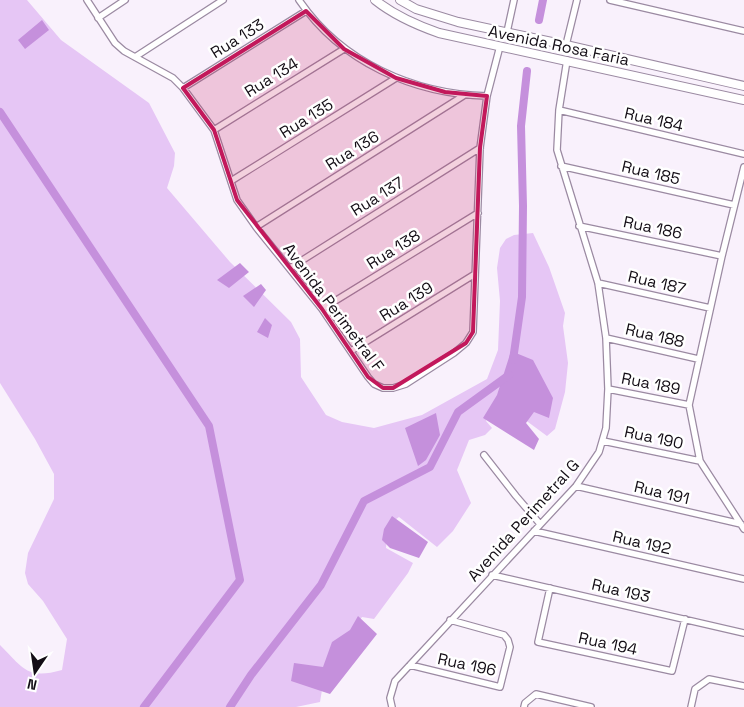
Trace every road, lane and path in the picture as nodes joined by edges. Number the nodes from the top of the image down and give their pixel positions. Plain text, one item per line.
1 (87, 0) edge
2 (125, 0) edge
3 (223, 0) edge
4 (299, 0) edge
5 (375, 0) edge
6 (400, 0) edge
7 (514, 0) edge
8 (577, 0) edge
9 (610, 0) edge
10 (306, 11) junction
11 (98, 18) junction
12 (458, 22) junction
13 (744, 31) edge
14 (507, 32) junction
15 (455, 37) junction
16 (566, 44) junction
17 (500, 46) junction
18 (344, 49) junction
19 (135, 57) junction
20 (567, 60) junction
21 (396, 78) junction
22 (722, 81) junction
23 (744, 86) edge
24 (183, 88) junction
25 (718, 94) junction
26 (463, 96) junction
27 (487, 96) junction
28 (744, 100) edge
29 (558, 110) junction
30 (214, 130) junction
31 (480, 148) junction
32 (744, 154) edge
33 (561, 166) junction
34 (744, 167) edge
35 (231, 181) junction
36 (734, 205) junction
37 (478, 212) junction
38 (579, 226) junction
39 (256, 227) junction
40 (722, 256) junction
41 (290, 268) junction
42 (475, 274) junction
43 (598, 283) junction
44 (710, 308) junction
45 (322, 309) junction
46 (606, 338) junction
47 (352, 351) junction
48 (698, 359) junction
49 (608, 389) junction
50 (689, 405) junction
51 (603, 440) junction
52 (484, 455) dead end
53 (700, 461) junction
54 (576, 486) junction
55 (540, 524) junction
56 (742, 526) edge
57 (534, 531) junction
58 (492, 575) junction
59 (744, 579) edge
60 (550, 588) junction
61 (684, 619) junction
62 (450, 620) junction
63 (744, 633) edge
64 (410, 665) junction
65 (744, 686) edge
66 (392, 707) edge
67 (524, 707) edge
68 (591, 707) edge
69 (691, 707) edge

1 - 11 street, Avenida Perimetral F
2 - 11 street
3 - 19 street
4 - 10 street
5 - 15 street, Avenida Rosa Faria
6 - 12 street, Avenida Rosa Faria
7 - 14 street
8 - 16 street
9 - 13 street
10 - 18 street
10 - 24 street, Rua 133
11 - 19 street, Avenida Perimetral F
12 - 14 street, Avenida Rosa Faria
12 - 15 street
14 - 16 street, Avenida Rosa Faria
15 - 17 street, Avenida Rosa Faria
16 - 22 street, Avenida Rosa Faria
17 - 20 street, Avenida Rosa Faria
17 - 27 street, Avenida Perimetral F
18 - 21 street
18 - 30 street, Rua 134
19 - 24 street, Avenida Perimetral F
20 - 25 street, Avenida Rosa Faria
20 - 29 street, Avenida Perimetral G
21 - 26 street
21 - 35 street, Rua 135
22 - 23 street, Avenida Rosa Faria
22 - 25 street
24 - 30 street, Avenida Perimetral F
25 - 28 street, Avenida Rosa Faria
26 - 27 street
26 - 39 street, Rua 136
27 - 31 street, Avenida Perimetral F
29 - 32 street, Rua 184
29 - 33 street, Avenida Perimetral G
30 - 35 street, Avenida Perimetral F
31 - 37 street, Avenida Perimetral F
31 - 41 street, Rua 137
33 - 36 street, Rua 185
33 - 38 street, Avenida Perimetral G
34 - 36 street
35 - 39 street, Avenida Perimetral F
36 - 40 street
37 - 42 street, Avenida Perimetral F
37 - 45 street, Rua 138
38 - 40 street, Rua 186
38 - 43 street, Avenida Perimetral G
39 - 41 street, Avenida Perimetral F
40 - 44 street
41 - 45 street, Avenida Perimetral F
42 - 47 street, Rua 139
42 - 47 street, Avenida Perimetral F
43 - 44 street, Rua 187
43 - 46 street, Avenida Perimetral G
44 - 48 street
45 - 47 street, Avenida Perimetral F
46 - 48 street, Rua 188
46 - 49 street, Avenida Perimetral G
48 - 50 street
49 - 50 street, Rua 189
49 - 51 street, Avenida Perimetral G
50 - 53 street
51 - 53 street, Rua 190
51 - 54 street, Avenida Perimetral G
52 - 55 street
53 - 56 street
54 - 55 street, Avenida Perimetral G
54 - 56 street, Rua 191
55 - 57 street, Avenida Perimetral G
57 - 58 street, Avenida Perimetral G
57 - 59 street, Rua 192
58 - 60 street, Rua 193
58 - 62 street, Avenida Perimetral G
60 - 61 street, Rua 193
60 - 61 street, Rua 194
61 - 63 street, Rua 193
62 - 64 street, Avenida Perimetral G
62 - 64 street, Rua 196
64 - 66 street, Avenida Perimetral G
65 - 69 street
67 - 68 street

